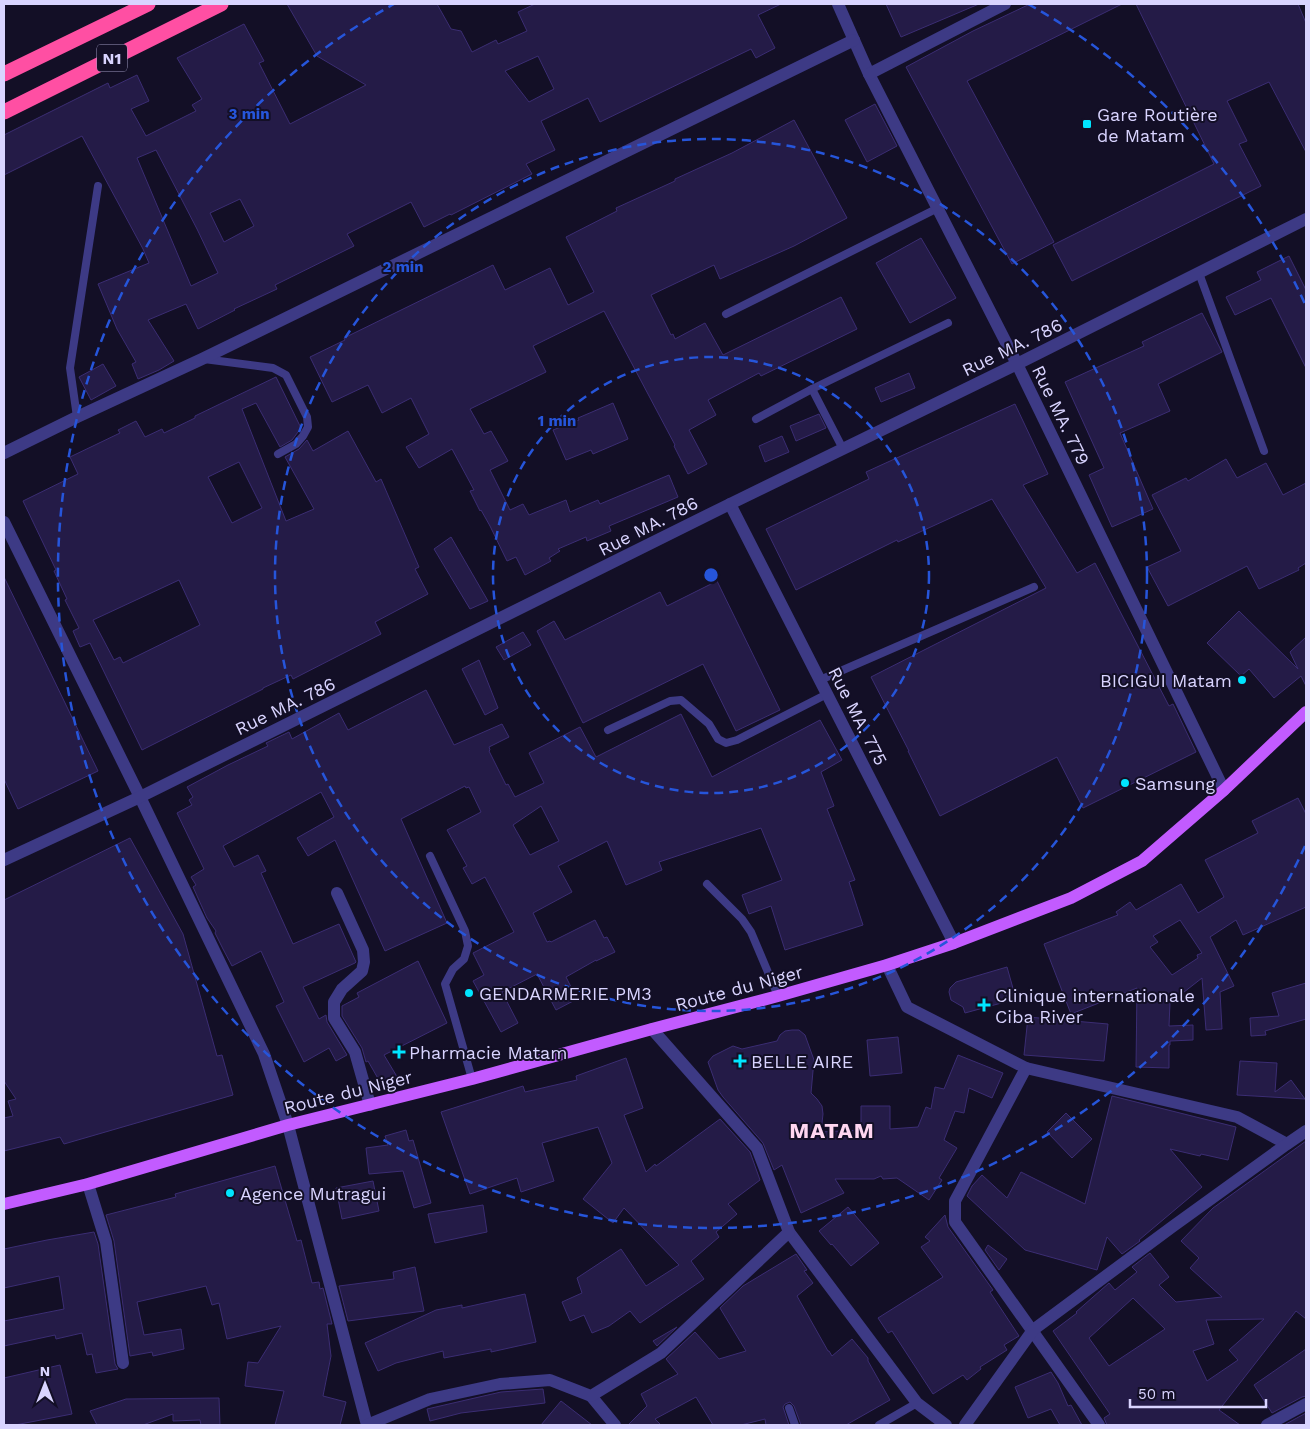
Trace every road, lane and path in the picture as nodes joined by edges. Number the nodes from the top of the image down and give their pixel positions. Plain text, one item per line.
1 (148, 4) edge
2 (221, 4) edge
3 (838, 4) edge
4 (1005, 4) edge
5 (854, 40) junction
6 (4, 74) edge
7 (870, 74) junction
8 (4, 112) edge
9 (98, 186) dead end
10 (938, 208) junction
11 (1306, 219) edge
12 (1198, 273) junction
13 (726, 314) dead end
14 (948, 323) dead end
15 (202, 359) junction
16 (1017, 364) junction
17 (812, 389) junction
18 (77, 416) junction
19 (756, 419) dead end
20 (843, 449) junction
21 (1264, 451) dead end
22 (4, 453) edge
23 (278, 454) dead end
24 (730, 504) junction
25 (4, 522) edge
26 (1034, 587) dead end
27 (820, 680) junction
28 (827, 694) junction
29 (1306, 712) edge
30 (608, 730) dead end
31 (1224, 790) junction
32 (140, 798) junction
33 (430, 856) dead end
34 (4, 860) edge
35 (707, 884) dead end
36 (338, 893) dead end
37 (954, 943) junction
38 (887, 964) junction
39 (778, 996) junction
40 (652, 1029) junction
41 (1026, 1068) junction
42 (472, 1079) junction
43 (370, 1106) junction
44 (288, 1125) junction
45 (1306, 1132) edge
46 (1287, 1144) junction
47 (88, 1184) junction
48 (4, 1204) edge
49 (789, 1232) junction
50 (1033, 1330) junction
51 (123, 1363) dead end
52 (591, 1396) junction
53 (917, 1403) junction
54 (1306, 1404) edge
55 (789, 1408) dead end
56 (367, 1425) edge
57 (615, 1425) edge
58 (795, 1425) edge
59 (879, 1425) edge
60 (946, 1425) edge
61 (965, 1425) edge
62 (1098, 1425) edge
63 (1267, 1425) edge

1 - 6 highway, N1
2 - 8 highway, N1
3 - 5 street, Rue MA. 779
4 - 7 street
5 - 7 street, Rue MA. 779
5 - 15 street
7 - 10 street, Rue MA. 779
9 - 18 lane
10 - 13 lane
10 - 16 street, Rue MA. 779
11 - 12 street, Rue MA. 786
12 - 16 street, Rue MA. 786
12 - 21 lane
14 - 17 lane
15 - 18 street
15 - 23 lane
16 - 20 street, Rue MA. 786
16 - 31 street, Rue MA. 779
17 - 19 lane
17 - 20 lane
18 - 22 street
20 - 24 street, Rue MA. 786
24 - 27 street, Rue MA. 775
24 - 32 street, Rue MA. 786
25 - 32 street
26 - 27 lane
27 - 28 street, Rue MA. 775
28 - 30 lane
28 - 37 street, Rue MA. 775
29 - 31 main road, Route du Niger
31 - 37 main road, Route du Niger
32 - 34 street, Rue MA. 786
32 - 44 street
33 - 42 lane
35 - 39 lane
36 - 43 street
37 - 38 main road, Route du Niger
38 - 39 main road, Route du Niger
38 - 41 street
39 - 40 main road, Route du Niger
40 - 42 main road, Route du Niger
40 - 49 street
41 - 46 street
41 - 50 street
42 - 43 main road, Route du Niger
43 - 44 main road, Route du Niger
44 - 47 main road, Route du Niger
44 - 56 street
45 - 46 street
46 - 50 street
47 - 48 main road, Route du Niger
47 - 51 street
49 - 52 street
49 - 53 street
50 - 61 street
50 - 62 street
52 - 56 street
52 - 57 street
53 - 59 lane
53 - 60 street
54 - 63 street
55 - 58 lane

